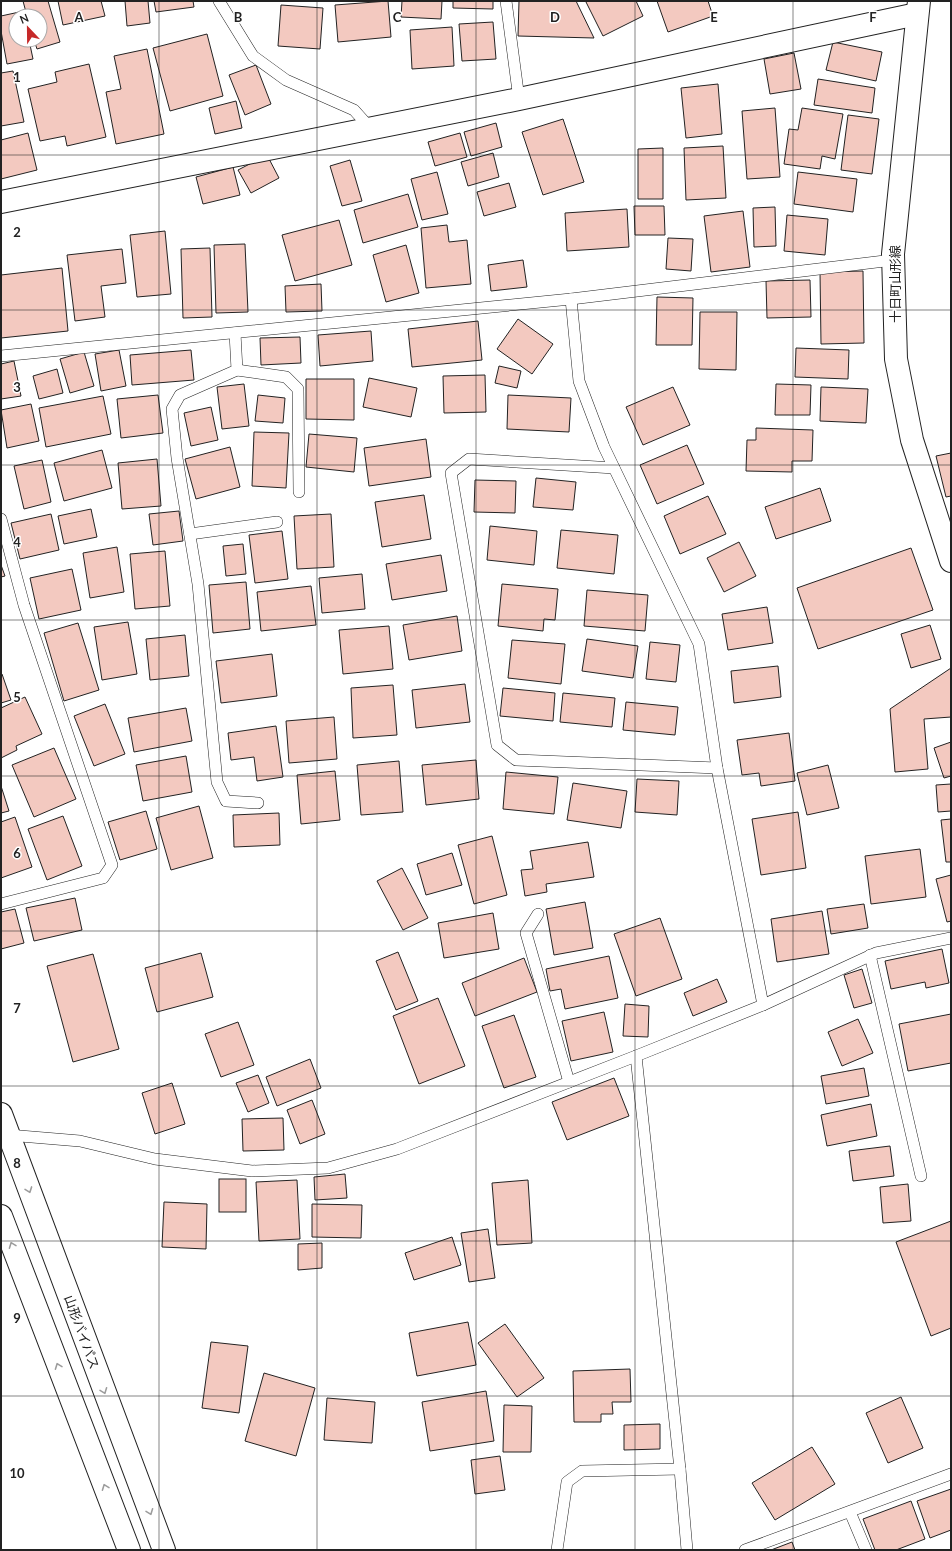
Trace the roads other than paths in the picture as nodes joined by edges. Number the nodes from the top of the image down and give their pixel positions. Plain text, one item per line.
1 (219, 1) edge
2 (506, 1) edge
3 (918, 7) edge
4 (519, 99) junction
5 (371, 129) junction
6 (1, 202) edge
7 (893, 260) junction
8 (571, 299) junction
9 (235, 333) junction
10 (1, 356) edge
11 (237, 370) junction
12 (614, 468) junction
13 (299, 492) dead end
14 (1, 519) edge
15 (277, 522) dead end
16 (190, 534) junction
17 (951, 561) edge
18 (717, 768) junction
19 (258, 803) dead end
20 (1, 904) edge
21 (538, 914) dead end
22 (951, 938) edge
23 (870, 955) junction
24 (764, 1005) junction
25 (636, 1056) junction
26 (569, 1082) junction
27 (1, 1114) edge
28 (8, 1135) junction
29 (921, 1176) dead end
30 (1, 1216) edge
31 (680, 1469) junction
32 (951, 1474) edge
33 (850, 1512) junction
34 (129, 1550) edge
35 (164, 1550) edge
36 (557, 1550) edge
37 (687, 1550) edge
38 (745, 1550) edge
39 (866, 1550) edge

1 - 5 lane
2 - 4 lane
3 - 4 main road
3 - 7 main road, 十日町山形線
4 - 5 main road
5 - 6 main road
7 - 8 lane
7 - 17 main road, 十日町山形線
8 - 9 lane
8 - 12 lane
9 - 10 lane
9 - 11 lane
11 - 13 lane
11 - 16 lane
12 - 18 lane
12 - 18 lane
14 - 20 lane
15 - 16 lane
16 - 19 lane
18 - 24 lane
21 - 26 lane
22 - 23 lane
23 - 24 lane
23 - 29 lane
24 - 25 lane
25 - 26 lane
25 - 31 lane
26 - 28 lane
27 - 28 main road, 山形バイパス
28 -> 35 main road, 山形バイパス
34 -> 30 main road
31 - 36 lane
31 - 37 lane
32 - 33 lane
33 - 38 lane
33 - 39 lane

